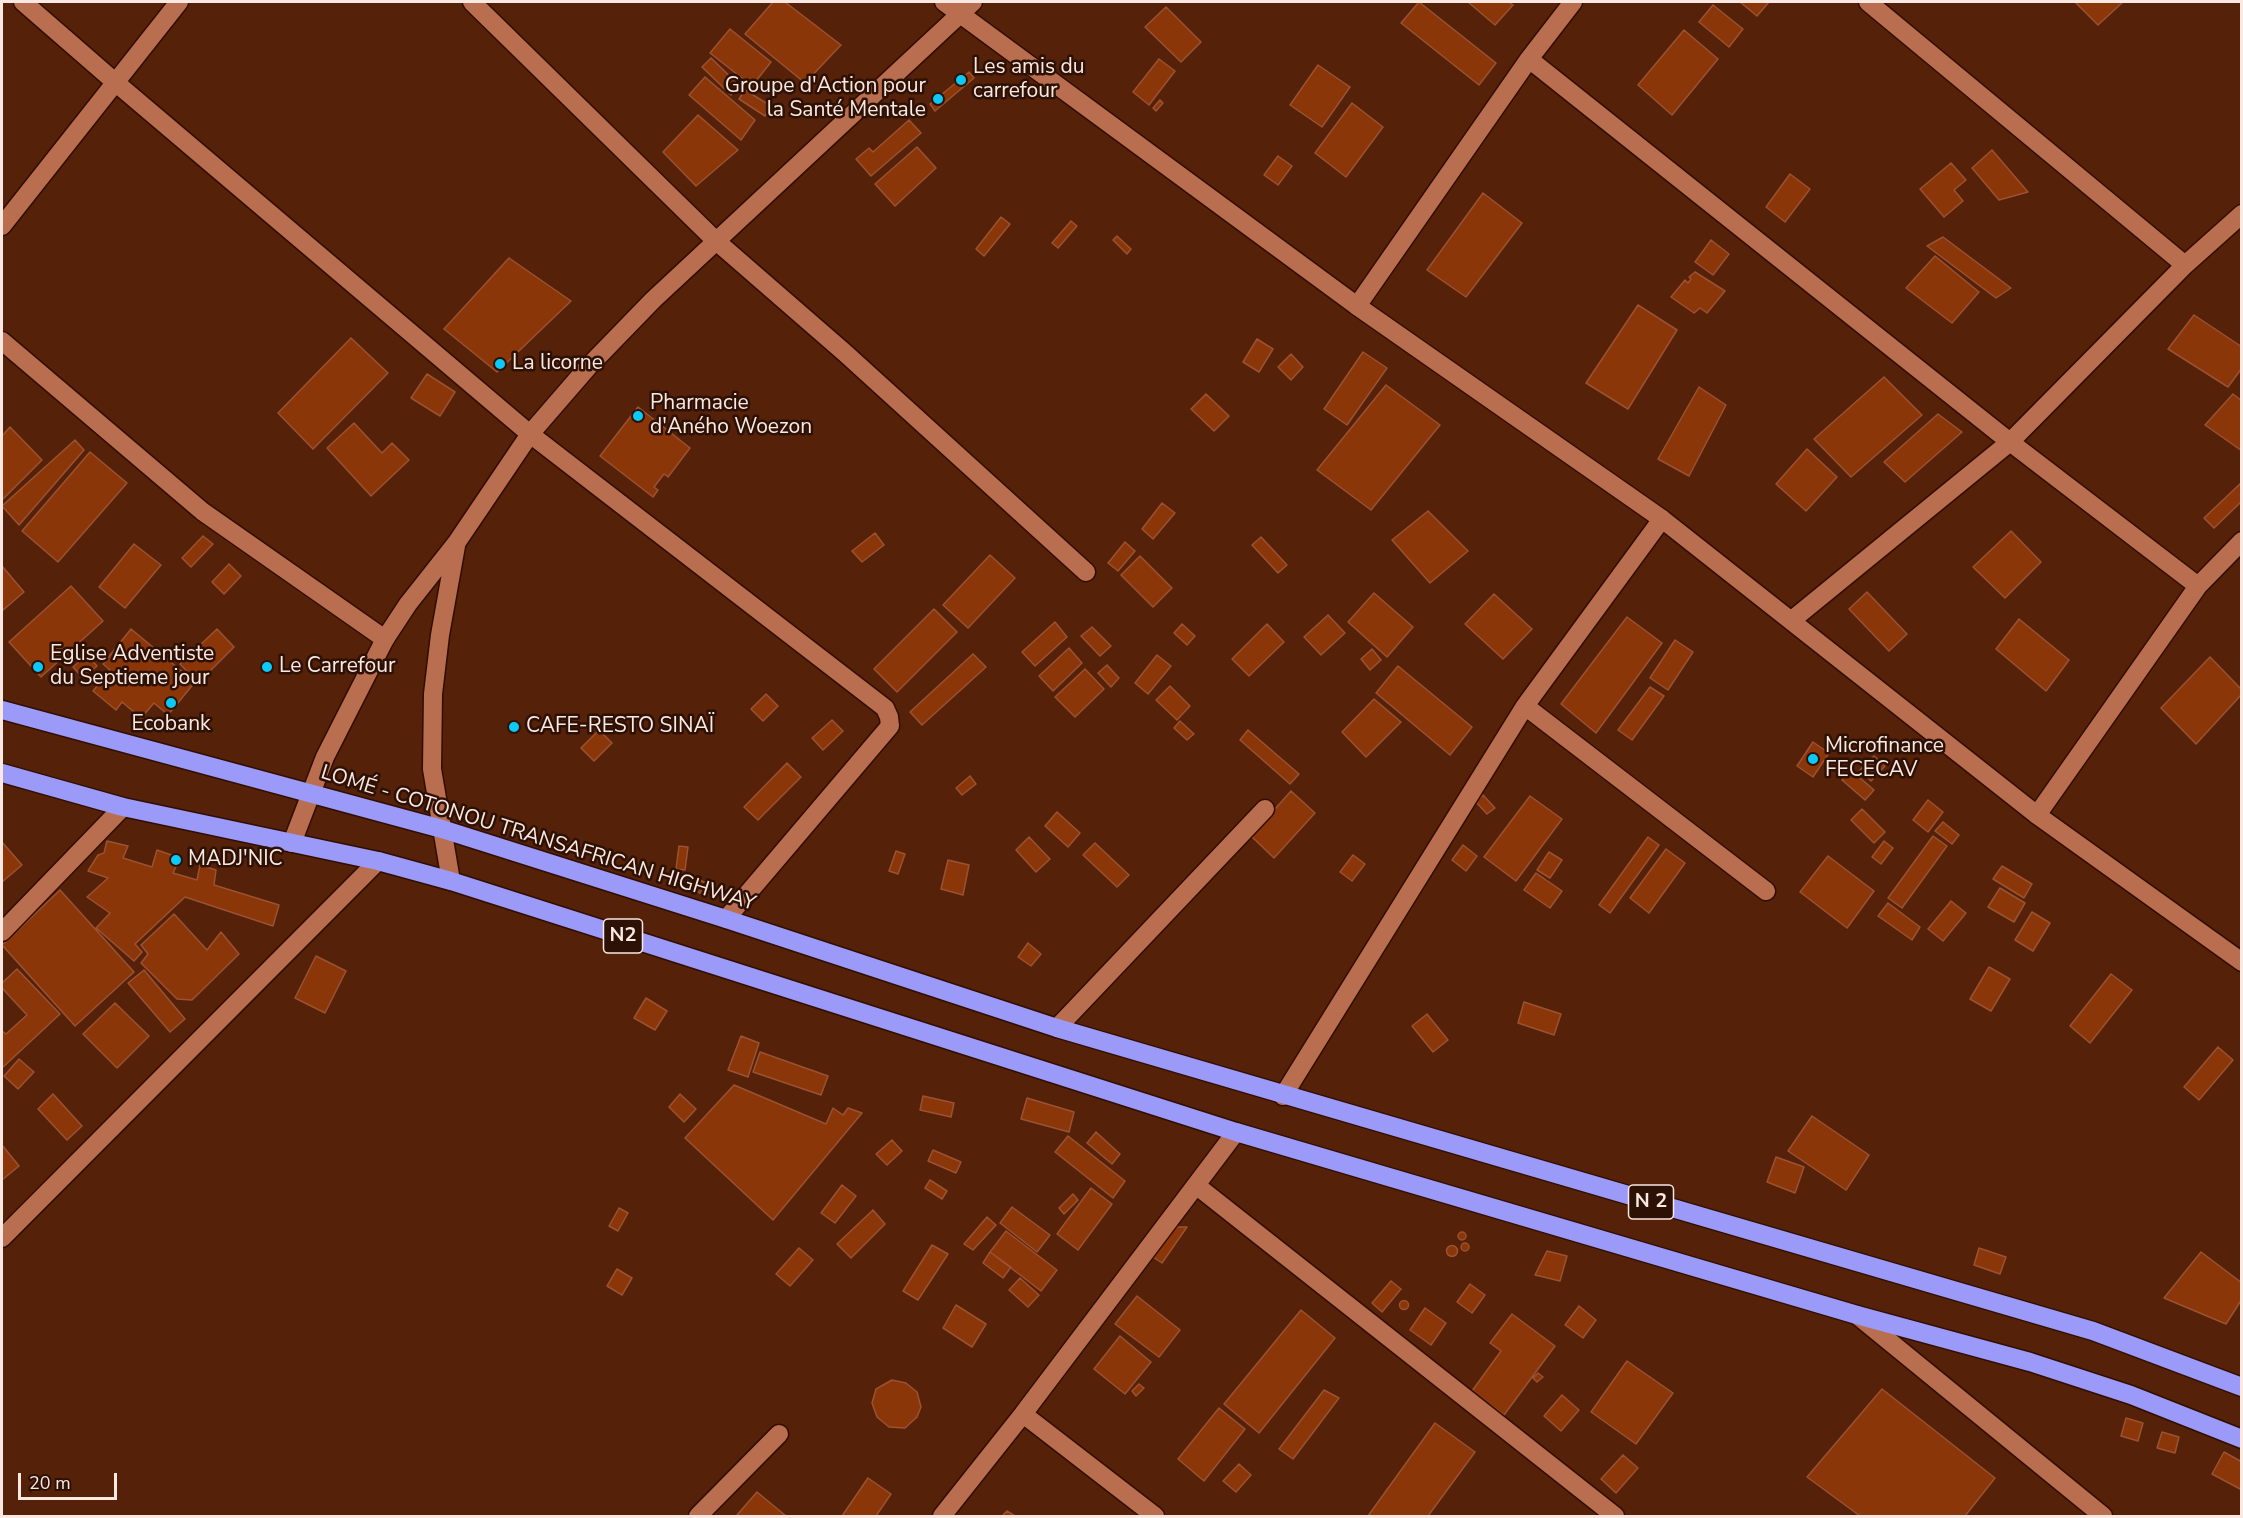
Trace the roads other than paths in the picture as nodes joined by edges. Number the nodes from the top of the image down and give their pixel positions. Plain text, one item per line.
1 (23, 2) edge
2 (179, 2) edge
3 (472, 2) edge
4 (944, 2) edge
5 (1573, 2) edge
6 (1868, 2) edge
7 (966, 7) edge
8 (1528, 59) junction
9 (115, 82) junction
10 (2241, 214) edge
11 (2, 226) edge
12 (715, 240) junction
13 (2185, 265) junction
14 (1356, 306) junction
15 (2, 341) edge
16 (531, 434) junction
17 (2010, 442) junction
18 (1662, 519) junction
19 (2241, 541) edge
20 (457, 542) junction
21 (1086, 572) dead end
22 (2199, 586) junction
23 (1792, 620) junction
24 (385, 639) junction
25 (1525, 706) junction
26 (2, 710) edge
27 (2, 773) edge
28 (311, 794) junction
29 (123, 807) junction
30 (1265, 809) dead end
31 (2037, 815) junction
32 (442, 829) junction
33 (292, 843) junction
34 (378, 861) junction
35 (451, 881) junction
36 (1766, 891) dead end
37 (726, 919) junction
38 (2, 932) edge
39 (2241, 962) edge
40 (1057, 1028) junction
41 (1283, 1096) junction
42 (1236, 1132) junction
43 (1197, 1186) junction
44 (2, 1238) edge
45 (1857, 1315) junction
46 (2241, 1387) edge
47 (1023, 1414) junction
48 (778, 1434) dead end
49 (2241, 1439) edge
50 (698, 1516) edge
51 (942, 1516) edge
52 (1155, 1516) edge
53 (1616, 1516) edge
54 (2103, 1516) edge

1 - 9 street
2 - 9 street
3 - 12 street
4 - 7 street
5 - 8 street
6 - 13 street
7 - 12 street
7 - 14 street
8 - 14 street
8 - 17 street
9 - 11 street
9 - 16 street
10 - 13 street
12 - 16 street
12 - 21 street
13 - 17 street
14 - 18 street
15 - 24 street
16 - 20 street
16 - 37 street
17 - 22 street
17 - 23 street
18 - 23 street
18 - 25 street
19 - 22 street
20 - 24 street
20 - 32 street
22 - 31 street
23 - 31 street
24 - 28 street
25 - 36 street
25 - 41 street
26 - 28 highway, LOMÉ - COTONOU TRANSAFRICAN HIGHWAY / N2
27 - 29 highway, N2
28 - 32 highway, LOMÉ - COTONOU TRANSAFRICAN HIGHWAY / N2
28 - 33 street
29 - 33 highway, N2
29 - 38 street
30 - 40 street
31 - 39 street
32 - 35 street
32 - 37 highway, LOMÉ - COTONOU TRANSAFRICAN HIGHWAY / N2
33 - 34 highway, N2
34 - 35 highway, N2
34 - 44 street
35 - 42 highway, N2
37 - 40 highway, LOMÉ - COTONOU TRANSAFRICAN HIGHWAY / N2
40 - 41 highway, N 2
41 - 46 highway, N 2
42 - 43 street
42 - 45 highway, N 2
43 - 47 street
43 - 53 street
45 - 49 highway, N 2
45 - 54 street
47 - 51 street
47 - 52 street
48 - 50 street

